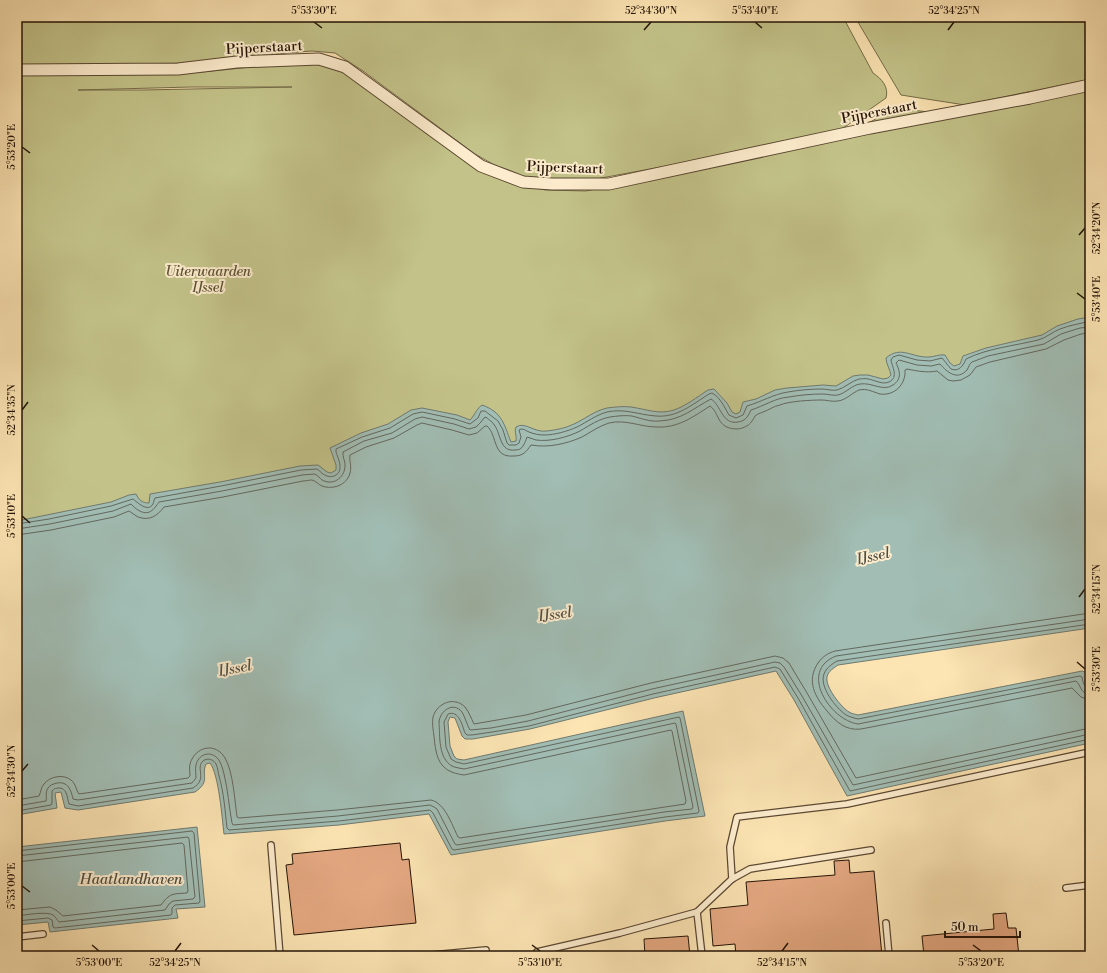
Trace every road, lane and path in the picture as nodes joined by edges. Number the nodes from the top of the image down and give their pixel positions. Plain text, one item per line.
1 (17, 70) edge
2 (1090, 85) edge
3 (1090, 752) edge
4 (271, 845) dead end
5 (871, 850) dead end
6 (732, 878) junction
7 (1090, 885) edge
8 (1066, 888) dead end
9 (697, 912) junction
10 (886, 923) dead end
11 (43, 934) dead end
12 (17, 937) edge
13 (280, 956) edge
14 (421, 956) edge
15 (486, 956) edge
16 (538, 956) edge
17 (702, 956) edge
18 (889, 956) edge

1 - 2 street, Pijperstaart
3 - 6 lane
4 - 13 lane
5 - 6 lane
6 - 9 lane
7 - 8 lane
9 - 16 lane
9 - 17 lane
10 - 18 lane
11 - 12 lane
14 - 15 lane

